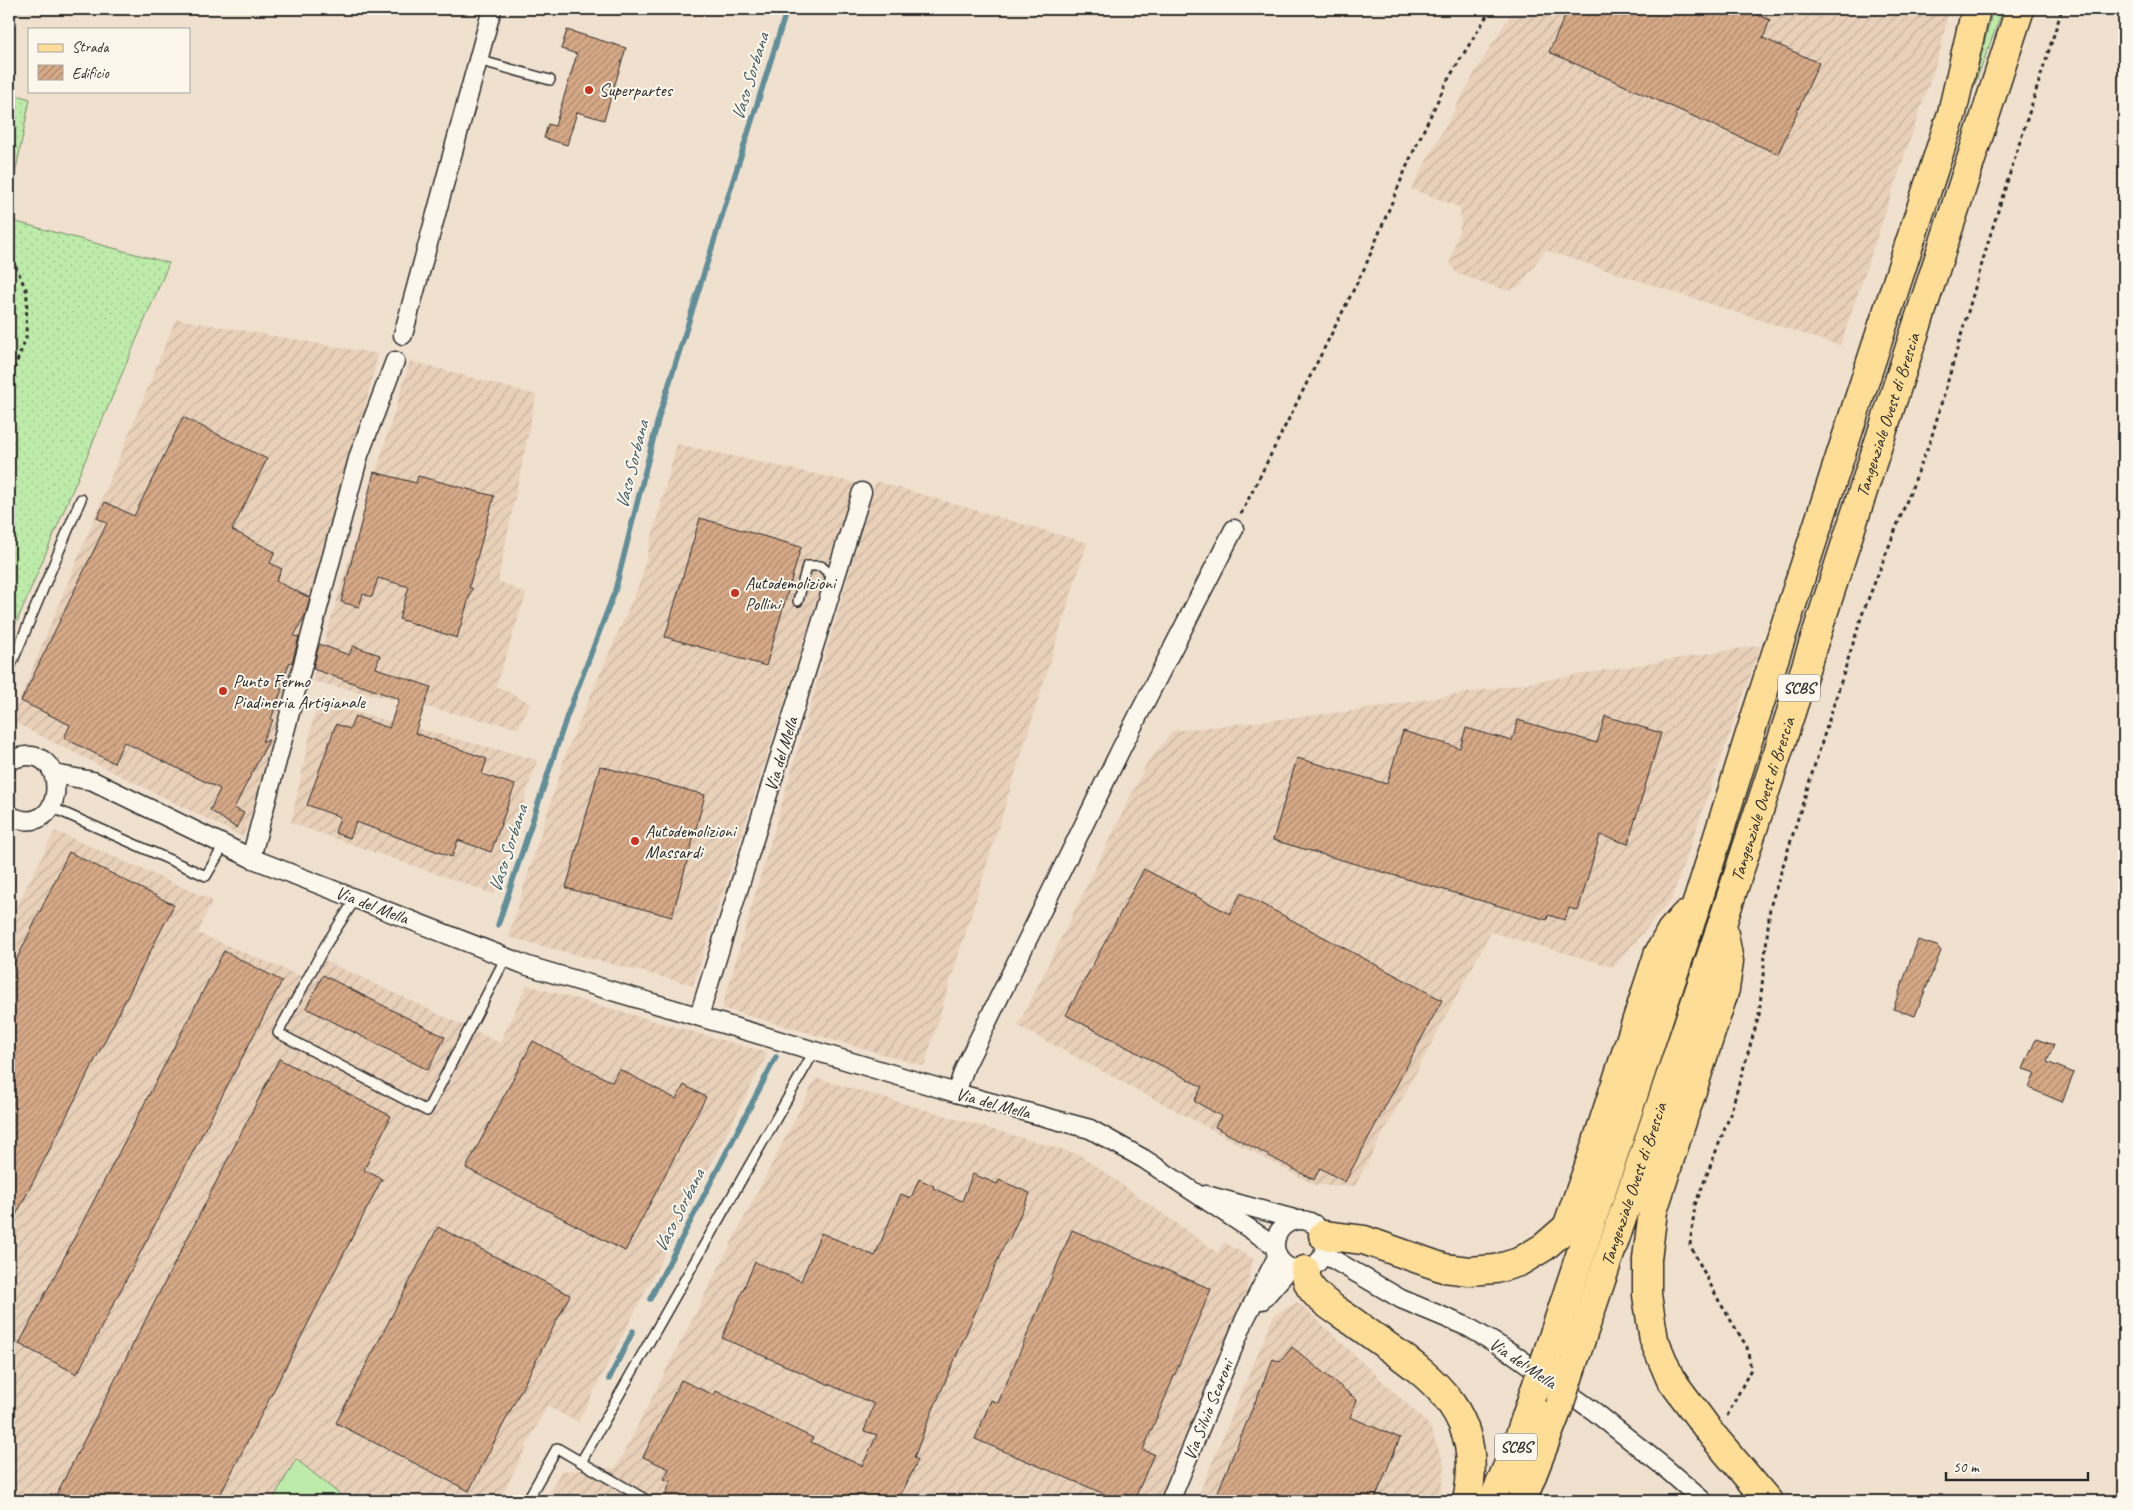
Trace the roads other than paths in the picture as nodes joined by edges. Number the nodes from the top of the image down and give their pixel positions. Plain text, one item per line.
1 (492, 9) edge
2 (1976, 9) edge
3 (2020, 9) edge
4 (478, 60) junction
5 (550, 80) dead end
6 (402, 335) dead end
7 (395, 361) dead end
8 (862, 492) dead end
9 (81, 499) dead end
10 (1234, 529) road end
11 (835, 579) junction
12 (798, 601) dead end
13 (9, 670) edge
14 (11, 757) edge
15 (54, 774) junction
16 (51, 807) junction
17 (11, 820) edge
18 (224, 845) junction
19 (251, 858) junction
20 (1699, 897) junction
21 (356, 898) junction
22 (1722, 924) junction
23 (506, 957) junction
24 (699, 1016) junction
25 (815, 1050) junction
26 (956, 1093) junction
27 (1189, 1191) junction
28 (1294, 1220) junction
29 (1299, 1255) junction
30 (581, 1462) junction
31 (527, 1501) edge
32 (648, 1501) edge
33 (1170, 1501) edge
34 (1468, 1501) edge
35 (1493, 1501) edge
36 (1522, 1501) edge
37 (1703, 1501) edge
38 (1768, 1501) edge

1 - 4 street
2 - 20 main road, Tangenziale Ovest di Brescia / SCBS
3 - 22 main road, Tangenziale Ovest di Brescia / SCBS
4 - 5 lane
4 - 6 street
7 - 19 street
8 - 11 street, Via del Mella
9 - 13 lane
10 - 26 street
11 - 12 lane
11 - 24 street, Via del Mella
14 - 15 street
15 - 16 street
15 - 18 street, Via del Mella
16 - 17 street
16 - 18 lane
18 - 19 street, Via del Mella
19 - 21 street, Via del Mella
20 - 29 main road
20 - 35 main road, Tangenziale Ovest di Brescia / SCBS, bridge
21 - 23 street, Via del Mella
21 - 23 lane
22 - 36 main road, Tangenziale Ovest di Brescia / SCBS, bridge
22 - 38 main road
23 - 24 street, Via del Mella
24 - 25 street, Via del Mella
25 - 26 street, Via del Mella
25 - 30 lane
26 - 27 street, Via del Mella
27 - 28 street, Via del Mella
27 - 29 street, Via del Mella
28 - 29 street, Via Silvio Scaroni
28 - 29 street, Via del Mella
29 - 33 street, Via Silvio Scaroni
29 - 34 main road
29 - 37 street, Via del Mella
30 - 31 lane
30 - 32 lane

